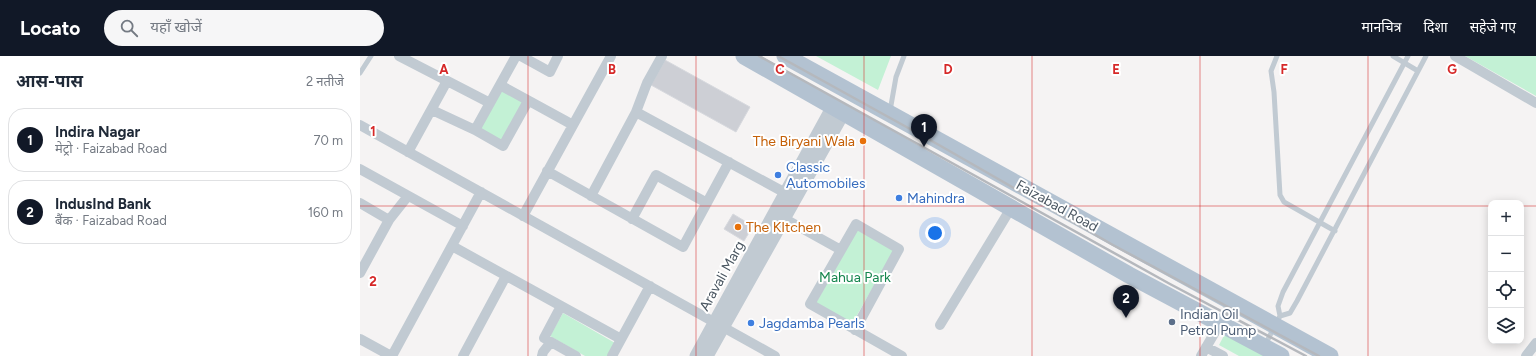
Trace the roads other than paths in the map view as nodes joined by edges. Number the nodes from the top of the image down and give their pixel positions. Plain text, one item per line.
1 (371, 56) edge
2 (399, 56) edge
3 (516, 56) edge
4 (521, 56) edge
5 (558, 56) edge
6 (611, 56) edge
7 (662, 56) edge
8 (744, 56) edge
9 (785, 56) edge
10 (904, 56) edge
11 (1277, 56) edge
12 (1393, 56) edge
13 (1408, 56) edge
14 (1426, 56) edge
15 (1455, 56) edge
16 (1405, 62) junction
17 (1418, 71) junction
18 (360, 73) edge
19 (447, 81) junction
20 (500, 85) junction
21 (528, 101) junction
22 (490, 103) junction
23 (1536, 103) edge
24 (838, 109) junction
25 (432, 110) junction
26 (636, 112) junction
27 (890, 114) junction
28 (573, 125) junction
29 (362, 129) edge
30 (475, 130) junction
31 (408, 152) junction
32 (729, 162) junction
33 (360, 169) edge
34 (547, 172) junction
35 (481, 192) junction
36 (790, 195) junction
37 (408, 196) junction
38 (591, 196) junction
39 (360, 203) edge
40 (707, 203) junction
41 (1011, 208) junction
42 (523, 216) junction
43 (779, 216) junction
44 (632, 219) junction
45 (389, 220) junction
46 (1320, 223) junction
47 (463, 226) junction
48 (1335, 231) junction
49 (452, 246) junction
50 (841, 250) junction
51 (360, 273) edge
52 (506, 276) junction
53 (650, 286) junction
54 (1232, 303) junction
55 (561, 306) junction
56 (1277, 321) junction
57 (1220, 324) junction
58 (719, 325) junction
59 (940, 325) dead end
60 (855, 330) junction
61 (360, 339) edge
62 (621, 339) junction
63 (551, 342) junction
64 (1536, 343) edge
65 (1264, 347) junction
66 (1204, 352) edge
67 (392, 356) edge
68 (463, 356) edge
69 (542, 356) edge
70 (576, 356) edge
71 (612, 356) edge
72 (696, 356) edge
73 (707, 356) edge
74 (775, 356) edge
75 (902, 356) edge
76 (1223, 356) edge
77 (1281, 356) edge
78 (1330, 356) edge
79 (1526, 356) edge

1 - 18 lane
2 - 19 street
3 - 20 street
4 - 5 street
6 - 28 street
7 - 26 street
8 - 24 main road, Faizabad Road
9 - 27 main road, Faizabad Road
10 - 27 lane
11 - 46 lane
12 - 16 lane
13 - 16 lane
14 - 17 lane
15 - 23 street
16 - 17 lane
16 - 46 lane
17 - 48 lane
19 - 22 street
19 - 25 street
20 - 21 street
20 - 22 street
21 - 28 street
21 - 30 street
22 - 30 street
24 - 36 street, Aravali Marg
24 - 41 main road, Faizabad Road
25 - 30 street
25 - 31 street
26 - 32 street
26 - 38 street
27 - 54 main road, Faizabad Road
28 - 34 street
29 - 31 street
31 - 35 street
32 - 36 street
32 - 40 street
33 - 37 street
34 - 38 street
34 - 42 street
35 - 42 street
35 - 47 street
36 - 43 street, Aravali Marg
37 - 45 street
37 - 47 street
38 - 44 street
39 - 45 street
40 - 44 street
40 - 44 street
41 - 57 main road, Faizabad Road
41 - 59 street
42 - 53 street
43 - 50 street
43 - 58 street, Aravali Marg
45 - 51 street
46 - 48 lane
46 - 56 lane
47 - 49 street
48 - 56 lane
49 - 52 street
49 - 67 street
50 - 60 street
50 - 60 street
52 - 55 street
52 - 68 street
53 - 58 street
53 - 62 street
54 - 56 main road, Faizabad Road
54 - 57 street
55 - 62 street
55 - 63 street
56 - 65 lane
56 - 78 main road, Faizabad Road
57 - 65 main road, Faizabad Road
57 - 66 street
58 - 72 street, Aravali Marg
58 - 73 street, Aravali Marg
58 - 74 street
60 - 75 street
61 - 67 street
62 - 71 street
63 - 69 street
63 - 70 street
64 - 79 street
65 - 77 main road, Faizabad Road
66 - 76 street

